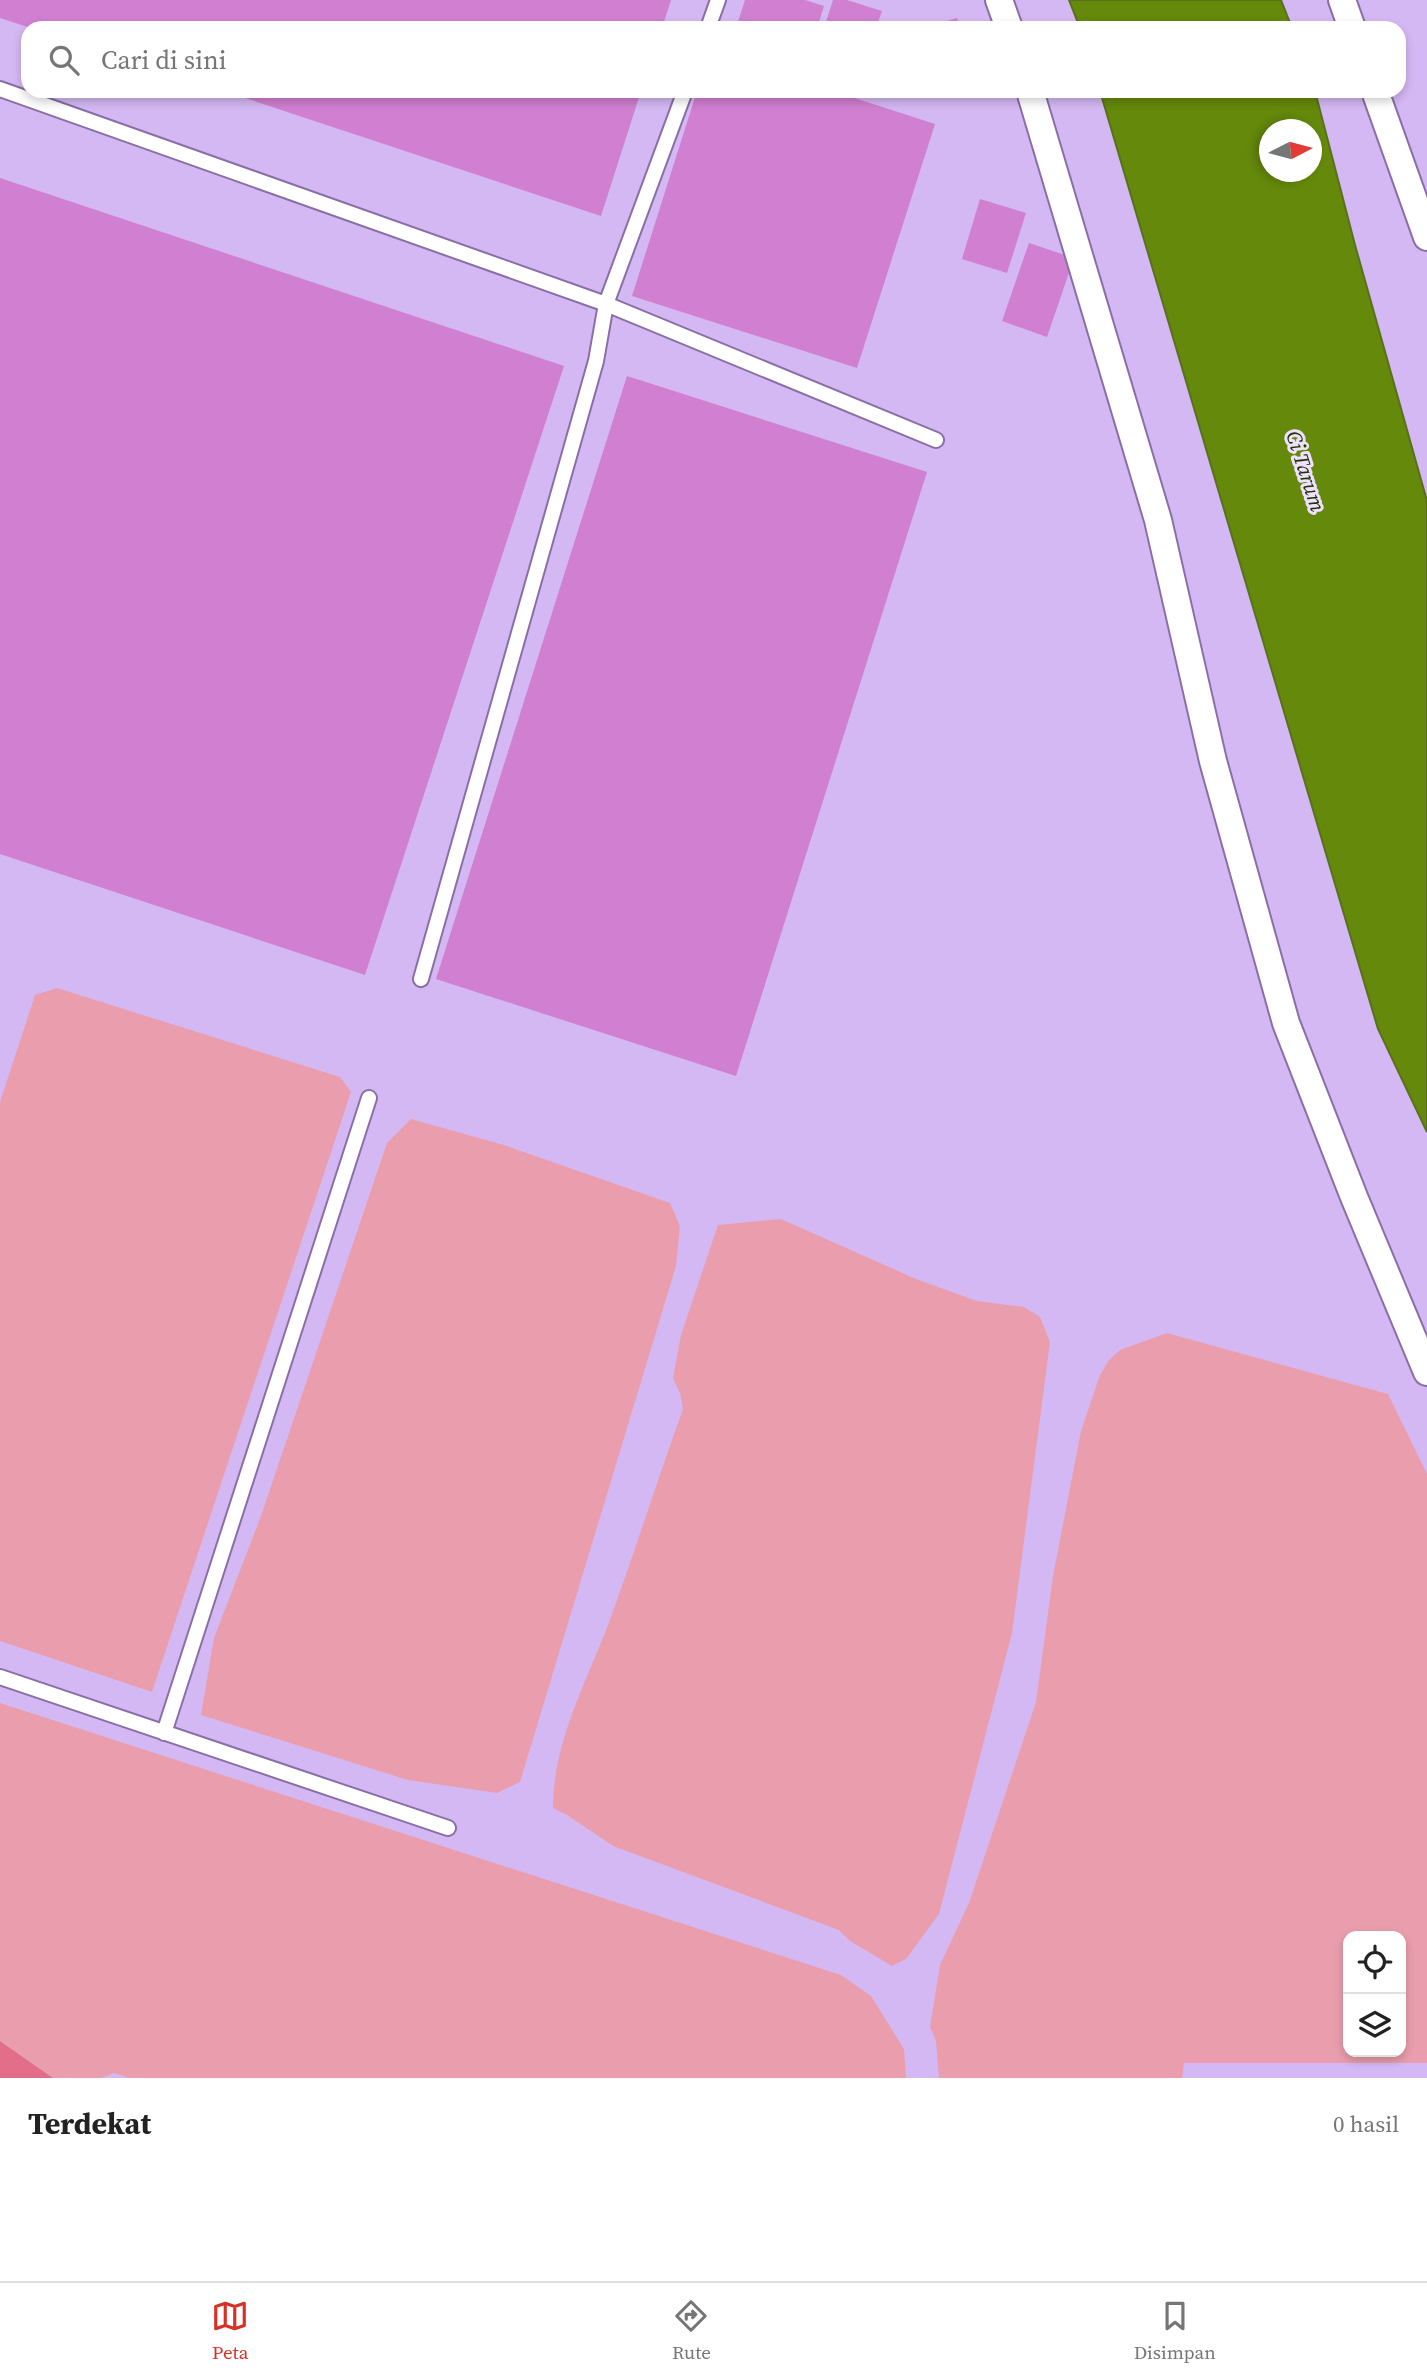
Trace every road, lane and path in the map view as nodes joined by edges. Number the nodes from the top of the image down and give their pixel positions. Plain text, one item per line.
1 (718, 0) edge
2 (999, 0) edge
3 (1342, 0) edge
4 (710, 21) edge
5 (1006, 21) edge
6 (1350, 21) edge
7 (0, 89) edge
8 (21, 96) edge
9 (25, 98) edge
10 (682, 98) edge
11 (1032, 98) edge
12 (1377, 98) edge
13 (1427, 237) edge
14 (606, 304) junction
15 (936, 440) dead end
16 (421, 979) dead end
17 (369, 1098) dead end
18 (1427, 1372) edge
19 (0, 1677) edge
20 (164, 1733) junction
21 (448, 1829) dead end

1 - 4 lane
2 - 5 street
3 - 6 street
7 - 8 lane
9 - 14 lane
10 - 14 lane
11 - 18 street
12 - 13 street
14 - 15 lane
14 - 16 lane
17 - 20 lane
19 - 20 lane
20 - 21 lane

